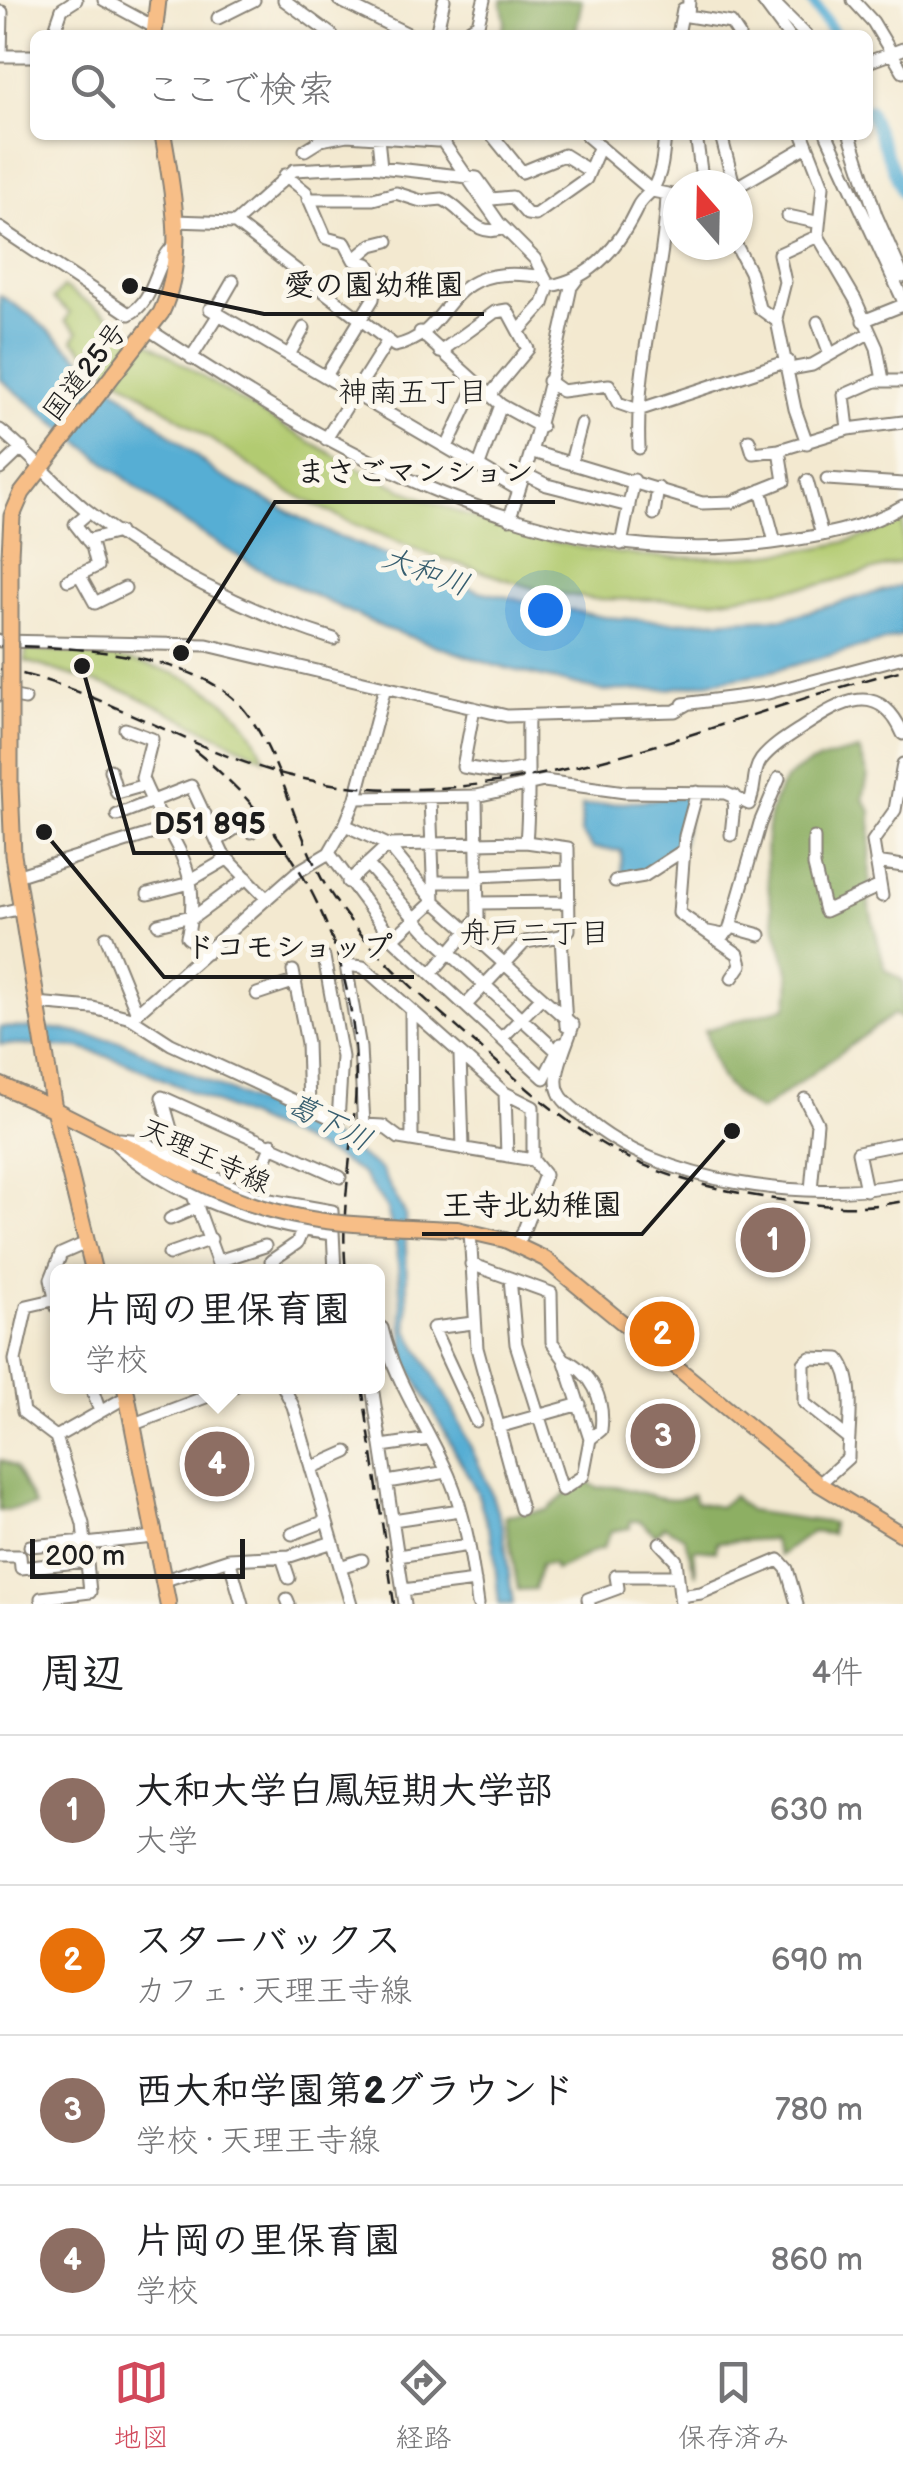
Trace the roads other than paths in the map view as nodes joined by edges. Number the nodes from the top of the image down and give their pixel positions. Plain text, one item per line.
1 (76, 0) edge
2 (104, 0) edge
3 (158, 0) edge
4 (254, 0) edge
5 (284, 0) edge
6 (339, 0) edge
7 (425, 0) edge
8 (484, 0) edge
9 (687, 0) edge
10 (762, 0) edge
11 (771, 0) edge
12 (854, 0) edge
13 (443, 2) edge
14 (2, 12) edge
15 (218, 18) dead end
16 (54, 30) edge
17 (152, 30) edge
18 (154, 30) edge
19 (325, 30) edge
20 (400, 30) edge
21 (437, 30) edge
22 (468, 30) edge
23 (679, 30) edge
24 (737, 30) edge
25 (784, 30) edge
26 (801, 30) edge
27 (898, 51) edge
28 (30, 56) edge
29 (873, 60) edge
30 (903, 72) edge
31 (164, 140) edge
32 (299, 140) edge
33 (327, 140) edge
34 (378, 140) edge
35 (445, 140) edge
36 (496, 140) edge
37 (592, 140) edge
38 (666, 140) edge
39 (697, 140) edge
40 (722, 140) edge
41 (805, 140) edge
42 (829, 140) edge
43 (852, 140) edge
44 (600, 146) junction
45 (304, 150) junction
46 (381, 167) junction
47 (306, 168) junction
48 (588, 170) junction
49 (700, 170) edge
50 (732, 170) edge
51 (753, 174) edge
52 (285, 175) junction
53 (468, 177) junction
54 (652, 191) junction
55 (663, 194) edge
56 (308, 199) junction
57 (788, 216) dead end
58 (0, 220) edge
59 (174, 220) junction
60 (235, 222) junction
61 (504, 228) junction
62 (817, 229) junction
63 (5, 230) edge
64 (388, 241) dead end
65 (176, 244) junction
66 (663, 259) edge
67 (354, 260) junction
68 (744, 260) edge
69 (903, 277) edge
70 (578, 279) junction
71 (233, 281) dead end
72 (546, 282) junction
73 (903, 302) edge
74 (215, 312) junction
75 (776, 318) junction
76 (361, 321) junction
77 (818, 322) dead end
78 (865, 327) junction
79 (304, 328) dead end
80 (148, 330) junction
81 (518, 331) junction
82 (420, 332) junction
83 (387, 342) junction
84 (440, 352) junction
85 (830, 354) junction
86 (289, 355) junction
87 (191, 358) junction
88 (789, 365) junction
89 (326, 376) junction
90 (883, 380) junction
91 (903, 381) edge
92 (548, 382) junction
93 (477, 383) junction
94 (355, 393) junction
95 (490, 395) junction
96 (501, 405) junction
97 (638, 410) junction
98 (581, 424) dead end
99 (540, 427) junction
100 (897, 427) edge
101 (848, 429) junction
102 (0, 430) edge
103 (326, 439) junction
104 (749, 440) dead end
105 (807, 443) junction
106 (448, 447) junction
107 (22, 448) junction
108 (639, 448) dead end
109 (779, 450) junction
110 (533, 452) junction
111 (571, 462) junction
112 (44, 464) junction
113 (479, 466) junction
114 (0, 468) edge
115 (525, 474) junction
116 (827, 479) dead end
117 (634, 480) junction
118 (807, 480) dead end
119 (903, 484) edge
120 (658, 488) junction
121 (520, 490) junction
122 (761, 490) junction
123 (629, 506) junction
124 (903, 506) edge
125 (89, 512) junction
126 (654, 514) dead end
127 (509, 519) junction
128 (5, 528) edge
129 (119, 532) junction
130 (822, 534) junction
131 (87, 540) junction
132 (775, 542) junction
133 (621, 544) junction
134 (125, 588) dead end
135 (334, 639) dead end
136 (0, 641) edge
137 (903, 656) edge
138 (385, 687) junction
139 (0, 694) edge
140 (25, 700) dead end
141 (474, 708) junction
142 (528, 718) junction
143 (125, 729) dead end
144 (903, 734) edge
145 (903, 764) edge
146 (527, 768) junction
147 (110, 770) dead end
148 (779, 778) dead end
149 (532, 784) junction
150 (145, 785) junction
151 (696, 792) junction
152 (476, 796) junction
153 (735, 796) junction
154 (356, 798) junction
155 (430, 798) junction
156 (154, 803) junction
157 (205, 814) junction
158 (117, 815) dead end
159 (345, 824) junction
160 (170, 829) junction
161 (251, 832) dead end
162 (731, 835) dead end
163 (814, 838) dead end
164 (217, 841) junction
165 (526, 842) junction
166 (476, 843) junction
167 (432, 844) junction
168 (388, 845) junction
169 (684, 850) junction
170 (329, 854) junction
171 (227, 858) junction
172 (876, 862) junction
173 (368, 864) junction
174 (903, 866) edge
175 (568, 872) junction
176 (16, 876) junction
177 (247, 878) junction
178 (477, 879) junction
179 (615, 881) dead end
180 (189, 882) junction
181 (348, 882) junction
182 (434, 882) junction
183 (148, 894) dead end
184 (268, 899) junction
185 (434, 902) junction
186 (569, 902) junction
187 (478, 903) junction
188 (22, 908) junction
189 (0, 914) edge
190 (191, 917) junction
191 (414, 919) junction
192 (158, 924) dead end
193 (731, 927) junction
194 (699, 930) junction
195 (468, 932) junction
196 (760, 935) dead end
197 (561, 936) junction
198 (106, 937) dead end
199 (393, 939) junction
200 (207, 952) junction
201 (450, 953) junction
202 (324, 957) dead end
203 (505, 965) junction
204 (432, 974) junction
205 (732, 978) dead end
206 (486, 984) junction
207 (257, 994) dead end
208 (541, 998) junction
209 (466, 1005) junction
210 (37, 1006) junction
211 (411, 1010) junction
212 (134, 1016) junction
213 (522, 1017) junction
214 (567, 1023) junction
215 (502, 1038) junction
216 (558, 1053) junction
217 (460, 1056) junction
218 (0, 1085) edge
219 (505, 1093) junction
220 (805, 1100) dead end
221 (309, 1107) junction
222 (54, 1108) junction
223 (111, 1138) junction
224 (412, 1140) junction
225 (903, 1143) edge
226 (272, 1144) junction
227 (462, 1147) junction
228 (293, 1154) junction
229 (506, 1156) junction
230 (533, 1160) junction
231 (180, 1161) junction
232 (264, 1161) dead end
233 (286, 1169) dead end
234 (340, 1177) dead end
235 (197, 1182) junction
236 (903, 1184) edge
237 (812, 1190) junction
238 (866, 1190) junction
239 (198, 1208) junction
240 (170, 1219) dead end
241 (302, 1230) junction
242 (464, 1230) junction
243 (332, 1234) junction
244 (211, 1239) junction
245 (86, 1242) junction
246 (518, 1245) junction
247 (265, 1246) dead end
248 (168, 1254) dead end
249 (271, 1260) dead end
250 (57, 1264) edge
251 (92, 1264) edge
252 (219, 1264) edge
253 (224, 1264) edge
254 (334, 1264) edge
255 (471, 1264) junction
256 (510, 1278) junction
257 (50, 1304) edge
258 (474, 1323) junction
259 (385, 1338) edge
260 (564, 1359) junction
261 (94, 1394) edge
262 (122, 1394) edge
263 (128, 1394) edge
264 (214, 1394) edge
265 (287, 1394) edge
266 (373, 1394) edge
267 (580, 1404) junction
268 (99, 1409) junction
269 (540, 1415) junction
270 (476, 1421) dead end
271 (134, 1424) junction
272 (498, 1427) junction
273 (56, 1436) junction
274 (848, 1438) junction
275 (430, 1439) junction
276 (590, 1439) junction
277 (382, 1446) junction
278 (347, 1452) dead end
279 (311, 1468) junction
280 (447, 1472) junction
281 (387, 1482) junction
282 (818, 1484) junction
283 (521, 1509) dead end
284 (460, 1510) junction
285 (393, 1520) junction
286 (326, 1521) junction
287 (292, 1534) dead end
288 (903, 1535) edge
289 (154, 1537) junction
290 (85, 1542) junction
291 (333, 1542) junction
292 (660, 1543) dead end
293 (468, 1545) junction
294 (30, 1546) dead end
295 (0, 1556) edge
296 (398, 1556) junction
297 (282, 1557) junction
298 (230, 1559) junction
299 (362, 1560) dead end
300 (87, 1561) junction
301 (340, 1566) junction
302 (676, 1576) junction
303 (289, 1578) dead end
304 (162, 1581) junction
305 (475, 1581) junction
306 (403, 1590) junction
307 (681, 1600) edge
308 (42, 1604) edge
309 (168, 1604) edge
310 (242, 1604) edge
311 (351, 1604) edge
312 (406, 1604) edge
313 (478, 1604) edge
314 (590, 1604) edge
315 (797, 1604) edge

1 - 16 street
2 - 17 street
3 - 18 highway
4 - 15 street
5 - 19 street
6 - 20 street
7 - 13 street
8 - 22 street
9 - 23 street
9 - 24 street
10 - 25 street
11 - 26 street
12 - 27 street
13 - 21 street
14 - 28 street
27 - 29 street
27 - 30 street
31 - 59 highway, 国道25号
32 - 45 street
33 - 45 street
34 - 46 street
35 - 53 street
36 - 48 street
37 - 44 street
38 - 54 street
39 - 49 street
40 - 50 street
41 - 51 street
41 - 62 street
42 - 73 street
43 - 69 street
44 - 48 street
44 - 54 street
45 - 47 street
46 - 47 street
46 - 53 street
47 - 52 street
48 - 53 street
52 - 56 street
52 - 60 street
53 - 61 street
54 - 55 street
54 - 70 street
56 - 61 street
56 - 67 street
57 - 62 street
58 - 63 street
59 - 60 street
59 - 65 highway, 国道25号
60 - 76 street
61 - 72 street
62 - 75 street
62 - 78 street
63 - 65 street
64 - 67 street
65 - 80 highway, 国道25号
66 - 97 street
67 - 76 street
68 - 75 street
70 - 72 street
70 - 92 street
71 - 74 street
72 - 81 street
72 - 82 street
73 - 78 street
74 - 86 street
74 - 87 street
75 - 88 street
76 - 83 street
76 - 89 street
77 - 85 street
78 - 85 street
78 - 90 street
79 - 86 street
80 - 87 street
80 - 112 highway, 国道25号
81 - 84 street
81 - 95 street
82 - 83 street
82 - 84 street
83 - 94 street
84 - 93 street
85 - 88 street
86 - 89 street
87 - 103 street
88 - 97 street
88 - 105 street
89 - 94 street
90 - 91 street
90 - 101 street
92 - 97 street
92 - 99 street
93 - 95 street
93 - 106 street
94 - 103 street
94 - 106 street
95 - 96 street
96 - 99 street
96 - 113 street
97 - 108 street
98 - 111 street
99 - 110 street
100 - 101 street
101 - 105 street
102 - 107 street
103 - 127 street
104 - 109 street
105 - 109 street
106 - 113 street
107 - 112 street
107 - 114 street
109 - 122 street
110 - 111 street
110 - 115 street
111 - 117 street
112 - 125 street
112 - 128 highway, 国道25号
113 - 121 street
115 - 121 street
115 - 123 street
116 - 119 street
117 - 120 street
117 - 123 street
118 - 130 street
120 - 122 street
120 - 126 street
121 - 127 street
122 - 132 street
123 - 133 street
124 - 130 street
125 - 129 street
125 - 131 street
127 - 133 street
128 - 176 highway, 国道25号, bridge
129 - 131 street
129 - 135 street
130 - 132 street
131 - 134 street
132 - 133 street
136 - 138 street
137 - 142 street
138 - 141 street
138 - 154 street
139 - 140 street
141 - 142 street
141 - 146 street
142 - 146 street
143 - 150 street
144 - 153 street
145 - 172 street
146 - 149 street
147 - 150 street
148 - 193 street
149 - 151 street
149 - 152 street
149 - 165 street
150 - 156 street
151 - 153 street
151 - 169 street
152 - 155 street
152 - 166 street
153 - 162 street
154 - 155 street
154 - 159 street
155 - 167 street
156 - 157 street
156 - 158 street
156 - 160 street
157 - 160 street
157 - 164 street
159 - 168 street
159 - 170 street
160 - 176 street
160 - 180 street
161 - 164 street
163 - 172 street
164 - 171 street
165 - 166 street
165 - 175 street
166 - 167 street
166 - 178 street
167 - 168 street
167 - 182 street
168 - 173 street
168 - 185 street
169 - 179 street
169 - 194 street
170 - 181 street
170 - 184 street
171 - 177 street
171 - 180 street
172 - 174 street
173 - 181 street
173 - 191 street
175 - 178 street
175 - 186 street
176 - 188 highway, 国道25号
177 - 184 street
177 - 190 street
178 - 182 street
178 - 187 street
180 - 183 street
180 - 190 street
181 - 199 street
182 - 185 street
184 - 200 street
185 - 191 street
185 - 195 street
186 - 187 street
186 - 197 street
187 - 195 street
188 - 189 street
188 - 210 highway, 国道25号
190 - 192 street
190 - 200 street
191 - 199 street
191 - 201 street
193 - 194 street
193 - 196 street
194 - 205 street
195 - 201 street
195 - 203 street
197 - 203 street
197 - 214 street
198 - 212 street
199 - 204 street
200 - 212 street
201 - 204 street
201 - 206 street
202 - 221 street
203 - 206 street
203 - 208 street
204 - 209 street
206 - 209 street
206 - 213 street
207 - 221 street
208 - 213 street
208 - 214 street
209 - 215 street
210 - 212 street
210 - 222 highway, 国道25号
211 - 217 street
211 - 224 street
211 - 224 street
212 - 221 street
213 - 215 street
213 - 216 street
214 - 216 street
214 - 237 street
215 - 216 street
217 - 219 street
217 - 227 street
218 - 222 highway
219 - 229 street
219 - 230 street
220 - 237 street
222 - 223 main road, 天理王寺線
222 - 245 highway, 国道25号
223 - 231 street
223 - 235 main road, 天理王寺線
224 - 227 street
225 - 238 street
226 - 228 street
226 - 231 street
226 - 232 street
227 - 229 street
228 - 233 street
228 - 234 street
229 - 230 street
230 - 246 street
231 - 235 street
235 - 239 street
235 - 241 street
235 - 242 main road, 天理王寺線, bridge
235 - 243 street
236 - 238 street
237 - 238 street
239 - 240 street
239 - 244 street
241 - 243 street
241 - 249 street
242 - 246 main road, 天理王寺線
242 - 255 street
243 - 254 street
244 - 248 street
244 - 252 street
245 - 250 street
245 - 251 highway, 国道25号
246 - 282 main road, 天理王寺線
247 - 253 street
255 - 256 street
255 - 258 street
256 - 260 street
256 - 269 street
257 - 273 street
258 - 270 street
258 - 272 street
259 - 275 street
260 - 267 street
260 - 276 street
261 - 268 street
262 - 268 street
263 - 271 highway
264 - 271 street
265 - 279 street
266 - 277 street
267 - 269 street
267 - 276 street
268 - 273 street
269 - 272 street
269 - 276 street
271 - 289 highway
272 - 283 street
273 - 290 street
274 - 274 street
274 - 282 street
275 - 277 street
275 - 280 street
277 - 281 street
278 - 279 street
279 - 286 street
280 - 281 street
280 - 284 street
281 - 285 street
282 - 288 main road, 天理王寺線
284 - 285 street
284 - 293 street
285 - 296 street
286 - 287 street
286 - 291 street
289 - 290 street
289 - 304 highway
290 - 294 street
290 - 300 street
291 - 297 street
291 - 301 street
292 - 302 street
293 - 296 street
293 - 305 street
295 - 300 street
296 - 306 street
297 - 298 street
297 - 303 street
298 - 304 street
298 - 310 street
299 - 301 street
300 - 308 street
301 - 311 street
302 - 307 street
302 - 314 street
304 - 309 highway
305 - 306 street
305 - 313 street
306 - 312 street
307 - 315 street

